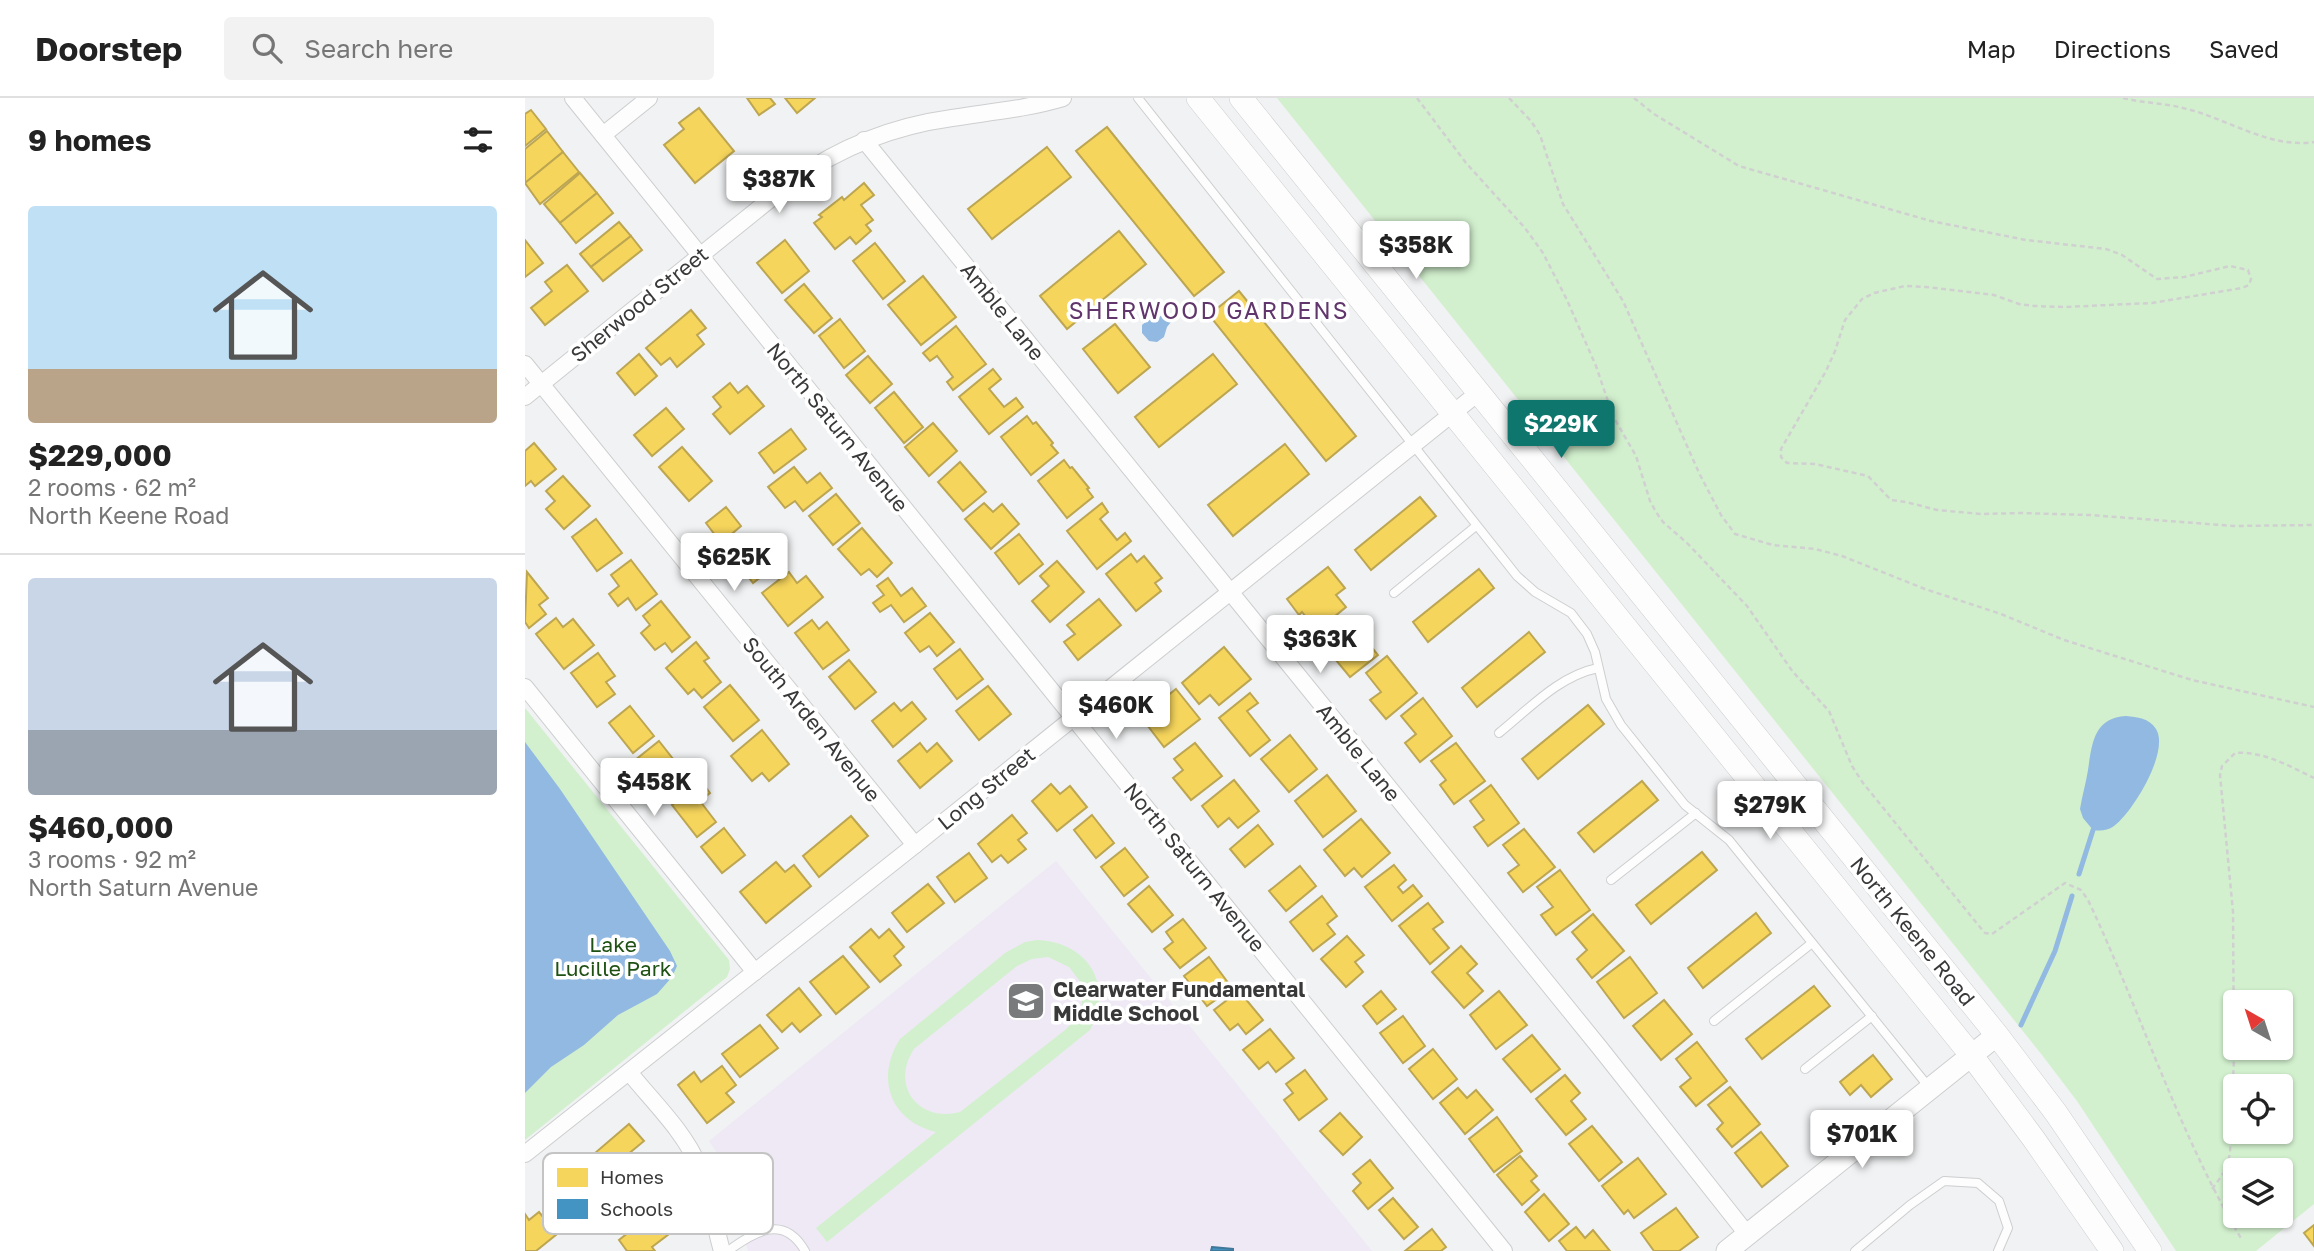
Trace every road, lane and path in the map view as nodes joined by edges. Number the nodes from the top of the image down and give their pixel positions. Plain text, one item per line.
1 (573, 98) edge
2 (649, 98) edge
3 (1063, 98) edge
4 (1138, 98) edge
5 (1198, 98) edge
6 (1241, 98) edge
7 (1417, 98) edge
8 (1509, 98) edge
9 (1634, 98) edge
10 (2123, 98) edge
11 (604, 135) junction
12 (864, 139) junction
13 (2314, 142) edge
14 (699, 256) junction
15 (525, 364) edge
16 (541, 384) junction
17 (1478, 393) junction
18 (525, 397) edge
19 (1453, 413) junction
20 (1412, 446) junction
21 (2314, 525) edge
22 (1476, 526) junction
23 (1230, 593) junction
24 (1394, 593) dead end
25 (1598, 668) junction
26 (525, 687) edge
27 (2314, 707) edge
28 (1074, 718) junction
29 (1499, 733) dead end
30 (2314, 778) edge
31 (1696, 813) junction
32 (915, 845) junction
33 (1611, 880) dead end
34 (1812, 943) junction
35 (755, 972) junction
36 (1872, 1016) junction
37 (1714, 1021) dead end
38 (1997, 1035) junction
39 (1972, 1056) junction
40 (1805, 1069) dead end
41 (629, 1072) junction
42 (1930, 1089) junction
43 (691, 1153) edge
44 (525, 1154) edge
45 (2212, 1189) junction
46 (773, 1229) edge
47 (754, 1234) edge
48 (1748, 1234) junction
49 (2242, 1240) dead end
50 (728, 1251) edge
51 (806, 1251) edge
52 (1504, 1251) edge
53 (1727, 1251) edge
54 (1855, 1251) edge
55 (1998, 1251) edge
56 (2112, 1251) edge
57 (2150, 1251) edge

1 - 11 street, North Saturn Avenue
2 - 11 street
3 - 12 street, Sherwood Street
4 - 20 lane
5 - 19 main road, North Keene Road
6 - 17 main road, North Keene Road
7 - 45 path
8 - 27 path
9 - 21 path
10 - 13 path
11 - 14 street, North Saturn Avenue
12 - 14 street, Sherwood Street
12 - 23 street, Amble Lane
14 - 16 street, Sherwood Street
14 - 28 street, North Saturn Avenue
15 - 16 street, South Arden Avenue
16 - 18 street, Sherwood Street
16 - 32 street, South Arden Avenue
17 - 19 street, Long Street
17 - 38 main road, North Keene Road
19 - 20 street, Long Street
19 - 39 main road, North Keene Road
20 - 22 lane
20 - 23 street, Long Street
22 - 24 lane
22 - 25 lane
23 - 28 street, Long Street
23 - 48 street, Amble Lane
25 - 29 lane
25 - 31 lane
26 - 35 street
28 - 32 street, Long Street
28 - 52 street, North Saturn Avenue
30 - 45 path
31 - 33 lane
31 - 34 lane
32 - 35 street, Long Street
34 - 36 lane
34 - 37 lane
35 - 41 street, Long Street
36 - 40 lane
36 - 42 lane
38 - 39 street
38 - 57 main road, North Keene Road
39 - 42 street
39 - 56 main road, North Keene Road
41 - 43 street
41 - 44 street, Long Street
42 - 48 street
45 - 49 path
46 - 51 lane
47 - 50 lane
48 - 53 street
54 - 55 lane

